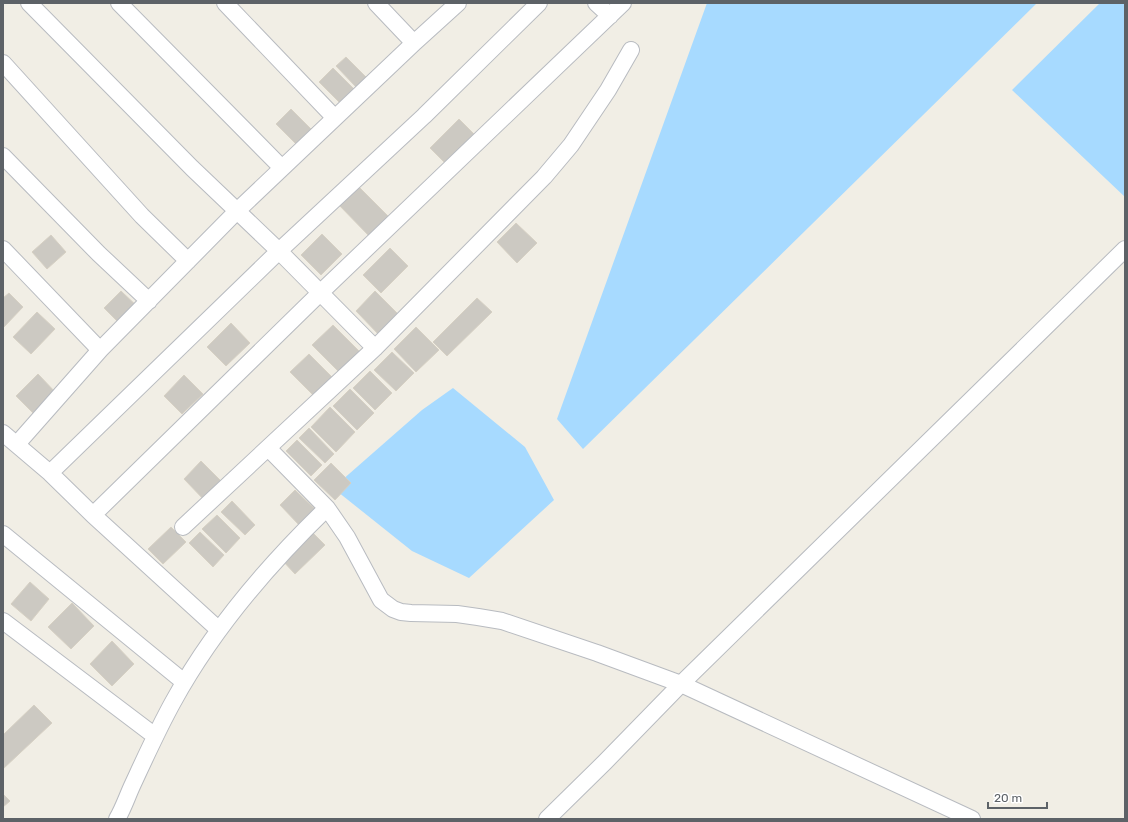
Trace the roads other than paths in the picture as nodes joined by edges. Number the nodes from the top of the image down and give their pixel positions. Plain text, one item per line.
1 (29, 3) edge
2 (118, 3) edge
3 (225, 3) edge
4 (376, 3) edge
5 (458, 3) edge
6 (540, 3) edge
7 (596, 3) edge
8 (623, 3) edge
9 (610, 16) junction
10 (414, 43) junction
11 (632, 50) dead end
12 (3, 63) edge
13 (335, 118) junction
14 (3, 156) edge
15 (282, 168) junction
16 (238, 210) junction
17 (3, 249) edge
18 (1125, 249) edge
19 (279, 251) junction
20 (188, 261) junction
21 (320, 293) junction
22 (149, 301) junction
23 (375, 348) junction
24 (100, 350) junction
25 (3, 433) edge
26 (17, 444) junction
27 (268, 448) junction
28 (50, 474) junction
29 (327, 508) junction
30 (93, 515) junction
31 (183, 528) dead end
32 (3, 534) edge
33 (3, 621) edge
34 (220, 630) junction
35 (184, 682) junction
36 (681, 684) junction
37 (156, 736) junction
38 (952, 815) edge
39 (117, 819) edge
40 (547, 819) edge
41 (972, 819) edge

1 - 16 street
2 - 15 street
3 - 13 street
4 - 10 street
5 - 10 street
6 - 19 street
7 - 9 street
8 - 9 street
9 - 21 street
10 - 13 street
11 - 23 street
12 - 20 street
13 - 15 street
14 - 22 street
15 - 16 street
16 - 19 street
16 - 20 street
17 - 24 street
18 - 36 street
19 - 21 street
19 - 28 street
20 - 22 street
21 - 23 street
21 - 30 street
22 - 24 street
23 - 27 street
24 - 26 street
25 - 26 street
26 - 28 street
27 - 29 street
27 - 31 street
28 - 30 street
29 - 34 street
29 - 36 street
30 - 34 street
32 - 35 street
33 - 37 street
34 - 35 street
35 - 37 street
36 - 38 street
36 - 40 street
37 - 39 street
38 - 41 street

